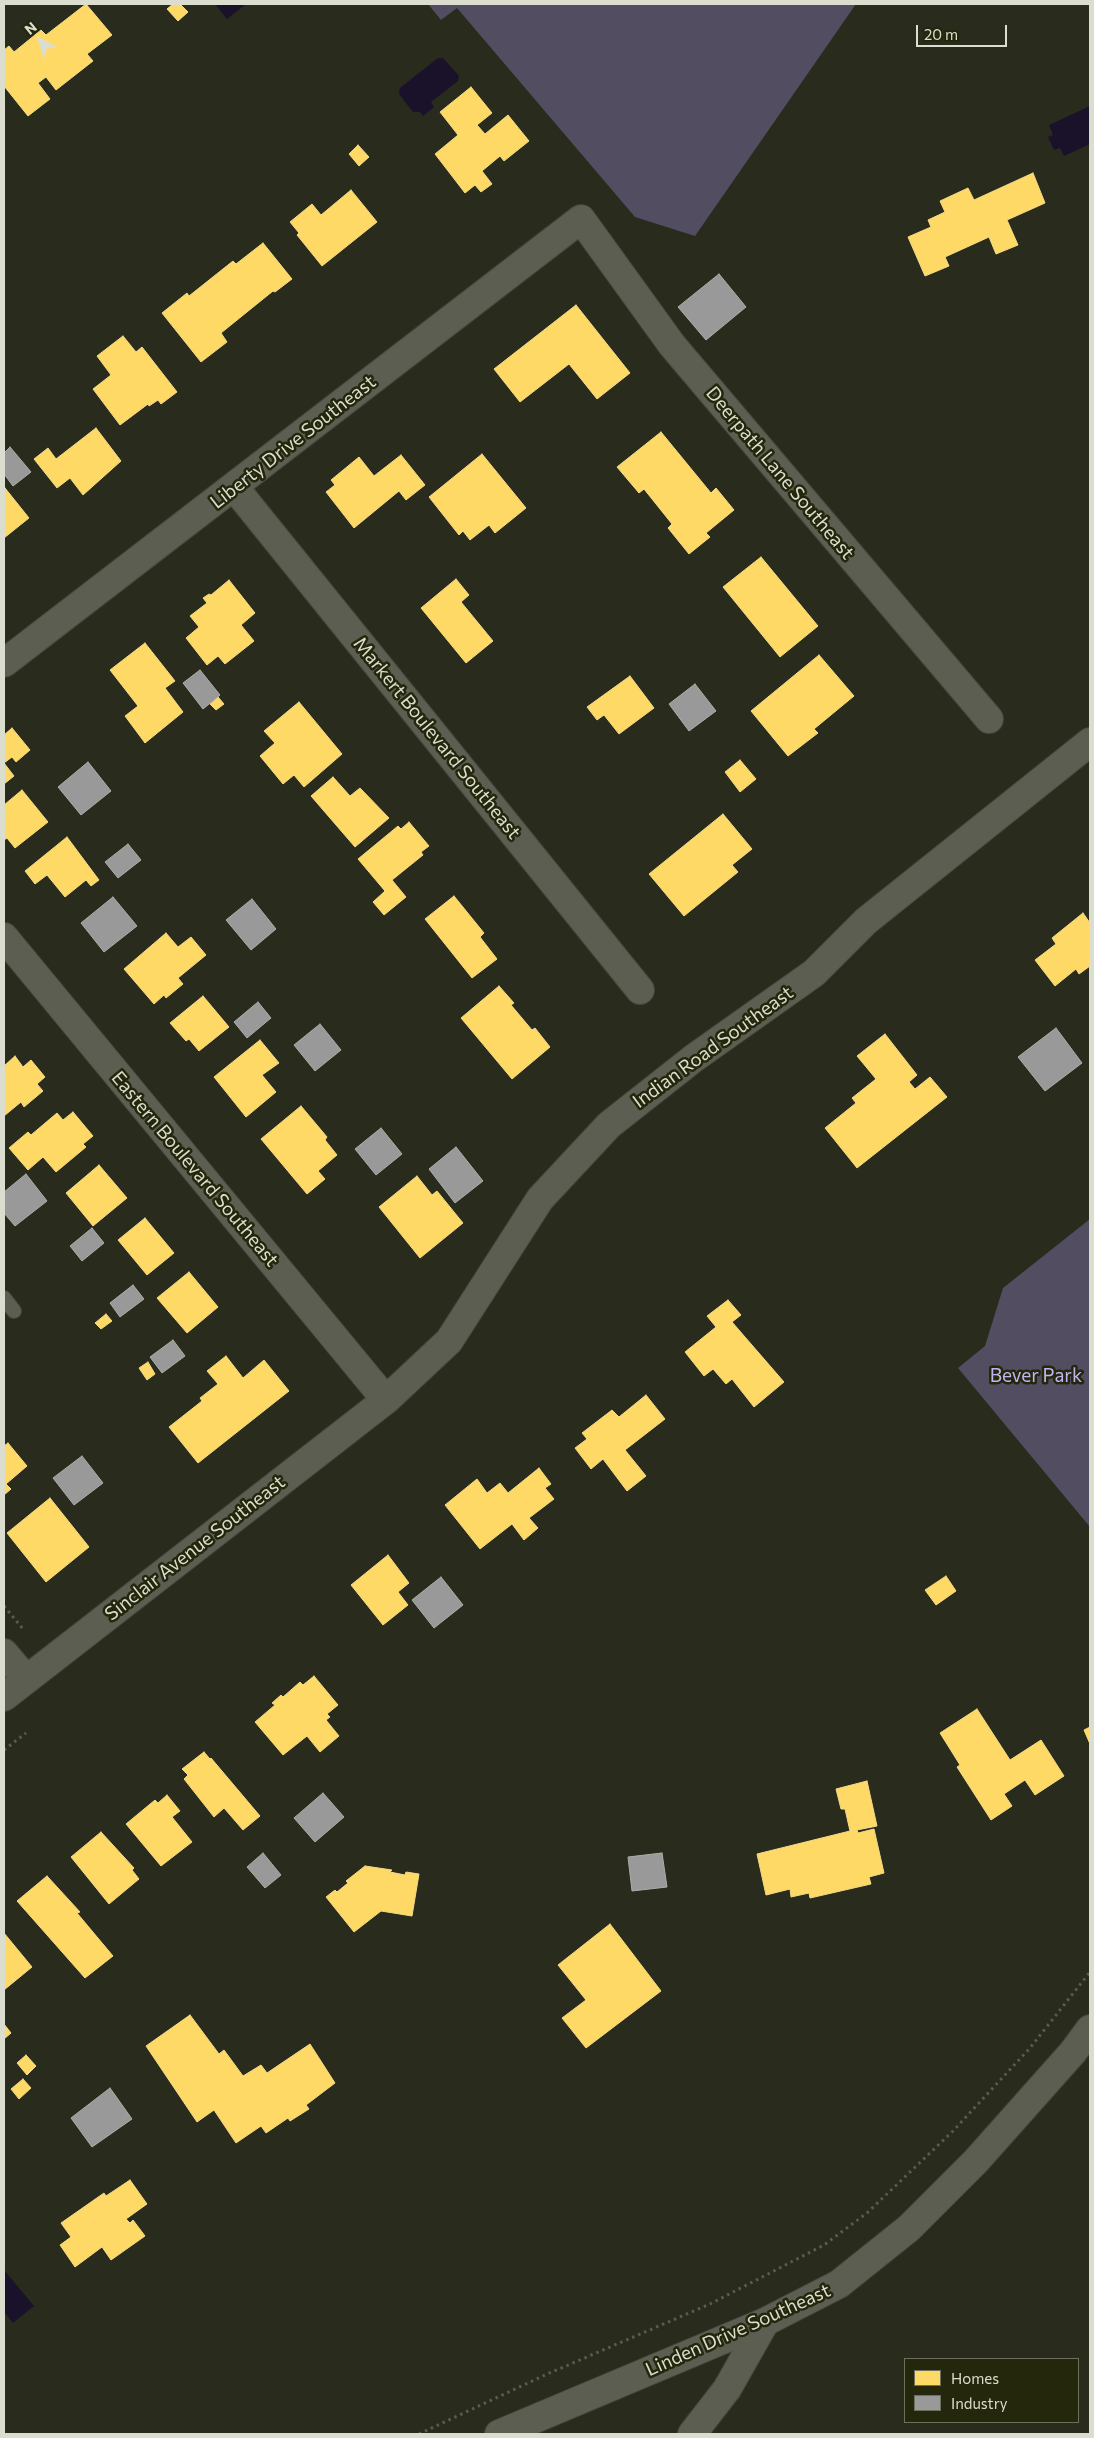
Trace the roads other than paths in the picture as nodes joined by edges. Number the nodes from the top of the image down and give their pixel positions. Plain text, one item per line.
1 (581, 219) joint
2 (234, 487) junction
3 (4, 663) edge
4 (989, 719) dead end
5 (1090, 742) edge
6 (4, 937) edge
7 (640, 990) dead end
8 (4, 1298) edge
9 (14, 1311) dead end
10 (386, 1400) junction
11 (4, 1653) edge
12 (26, 1679) junction
13 (4, 1697) edge
14 (1090, 2029) edge
15 (765, 2322) junction
16 (499, 2434) edge
17 (692, 2434) edge

1 - 2 street, Liberty Drive Southeast
1 - 4 street, Deerpath Lane Southeast
2 - 3 street, Liberty Drive Southeast
2 - 7 street, Markert Boulevard Southeast
5 - 10 street, Indian Road Southeast
6 - 10 street, Eastern Boulevard Southeast
8 - 9 lane
10 - 12 street, Sinclair Avenue Southeast
11 - 12 street
12 - 13 street, Sinclair Avenue Southeast
14 - 15 street, Linden Drive Southeast
15 - 16 street, Linden Drive Southeast
15 - 17 street

